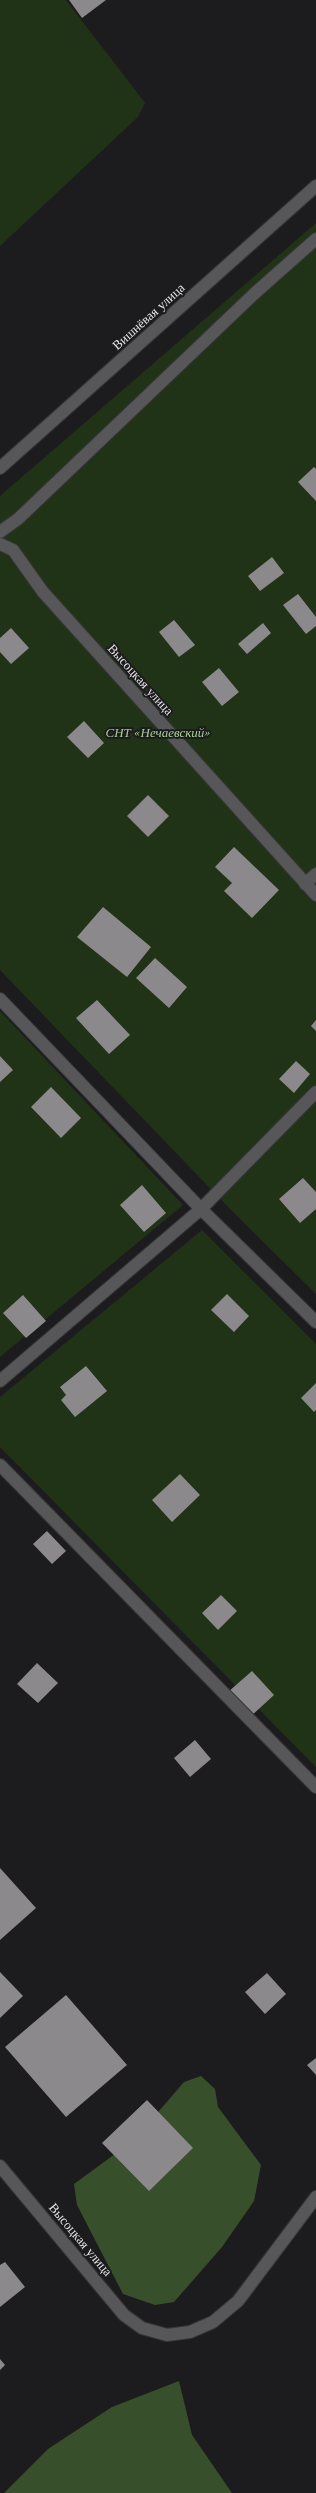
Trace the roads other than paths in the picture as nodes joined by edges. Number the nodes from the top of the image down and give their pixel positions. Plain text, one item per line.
1 (316, 186) edge
2 (316, 239) edge
3 (0, 468) edge
4 (0, 532) edge
5 (0, 544) edge
6 (316, 874) edge
7 (305, 884) junction
8 (316, 895) edge
9 (0, 999) edge
10 (316, 1092) edge
11 (201, 1209) junction
12 (316, 1322) edge
13 (0, 1381) edge
14 (0, 1465) edge
15 (316, 1787) edge
16 (0, 2166) edge
17 (316, 2197) edge

1 - 3 street, Вишнёвая улица
2 - 4 street
5 - 7 street, Высоцкая улица
6 - 7 street
7 - 8 street, Высоцкая улица
9 - 11 street
10 - 11 street
11 - 12 street
11 - 13 street
14 - 15 street
16 - 17 street, Высоцкая улица

